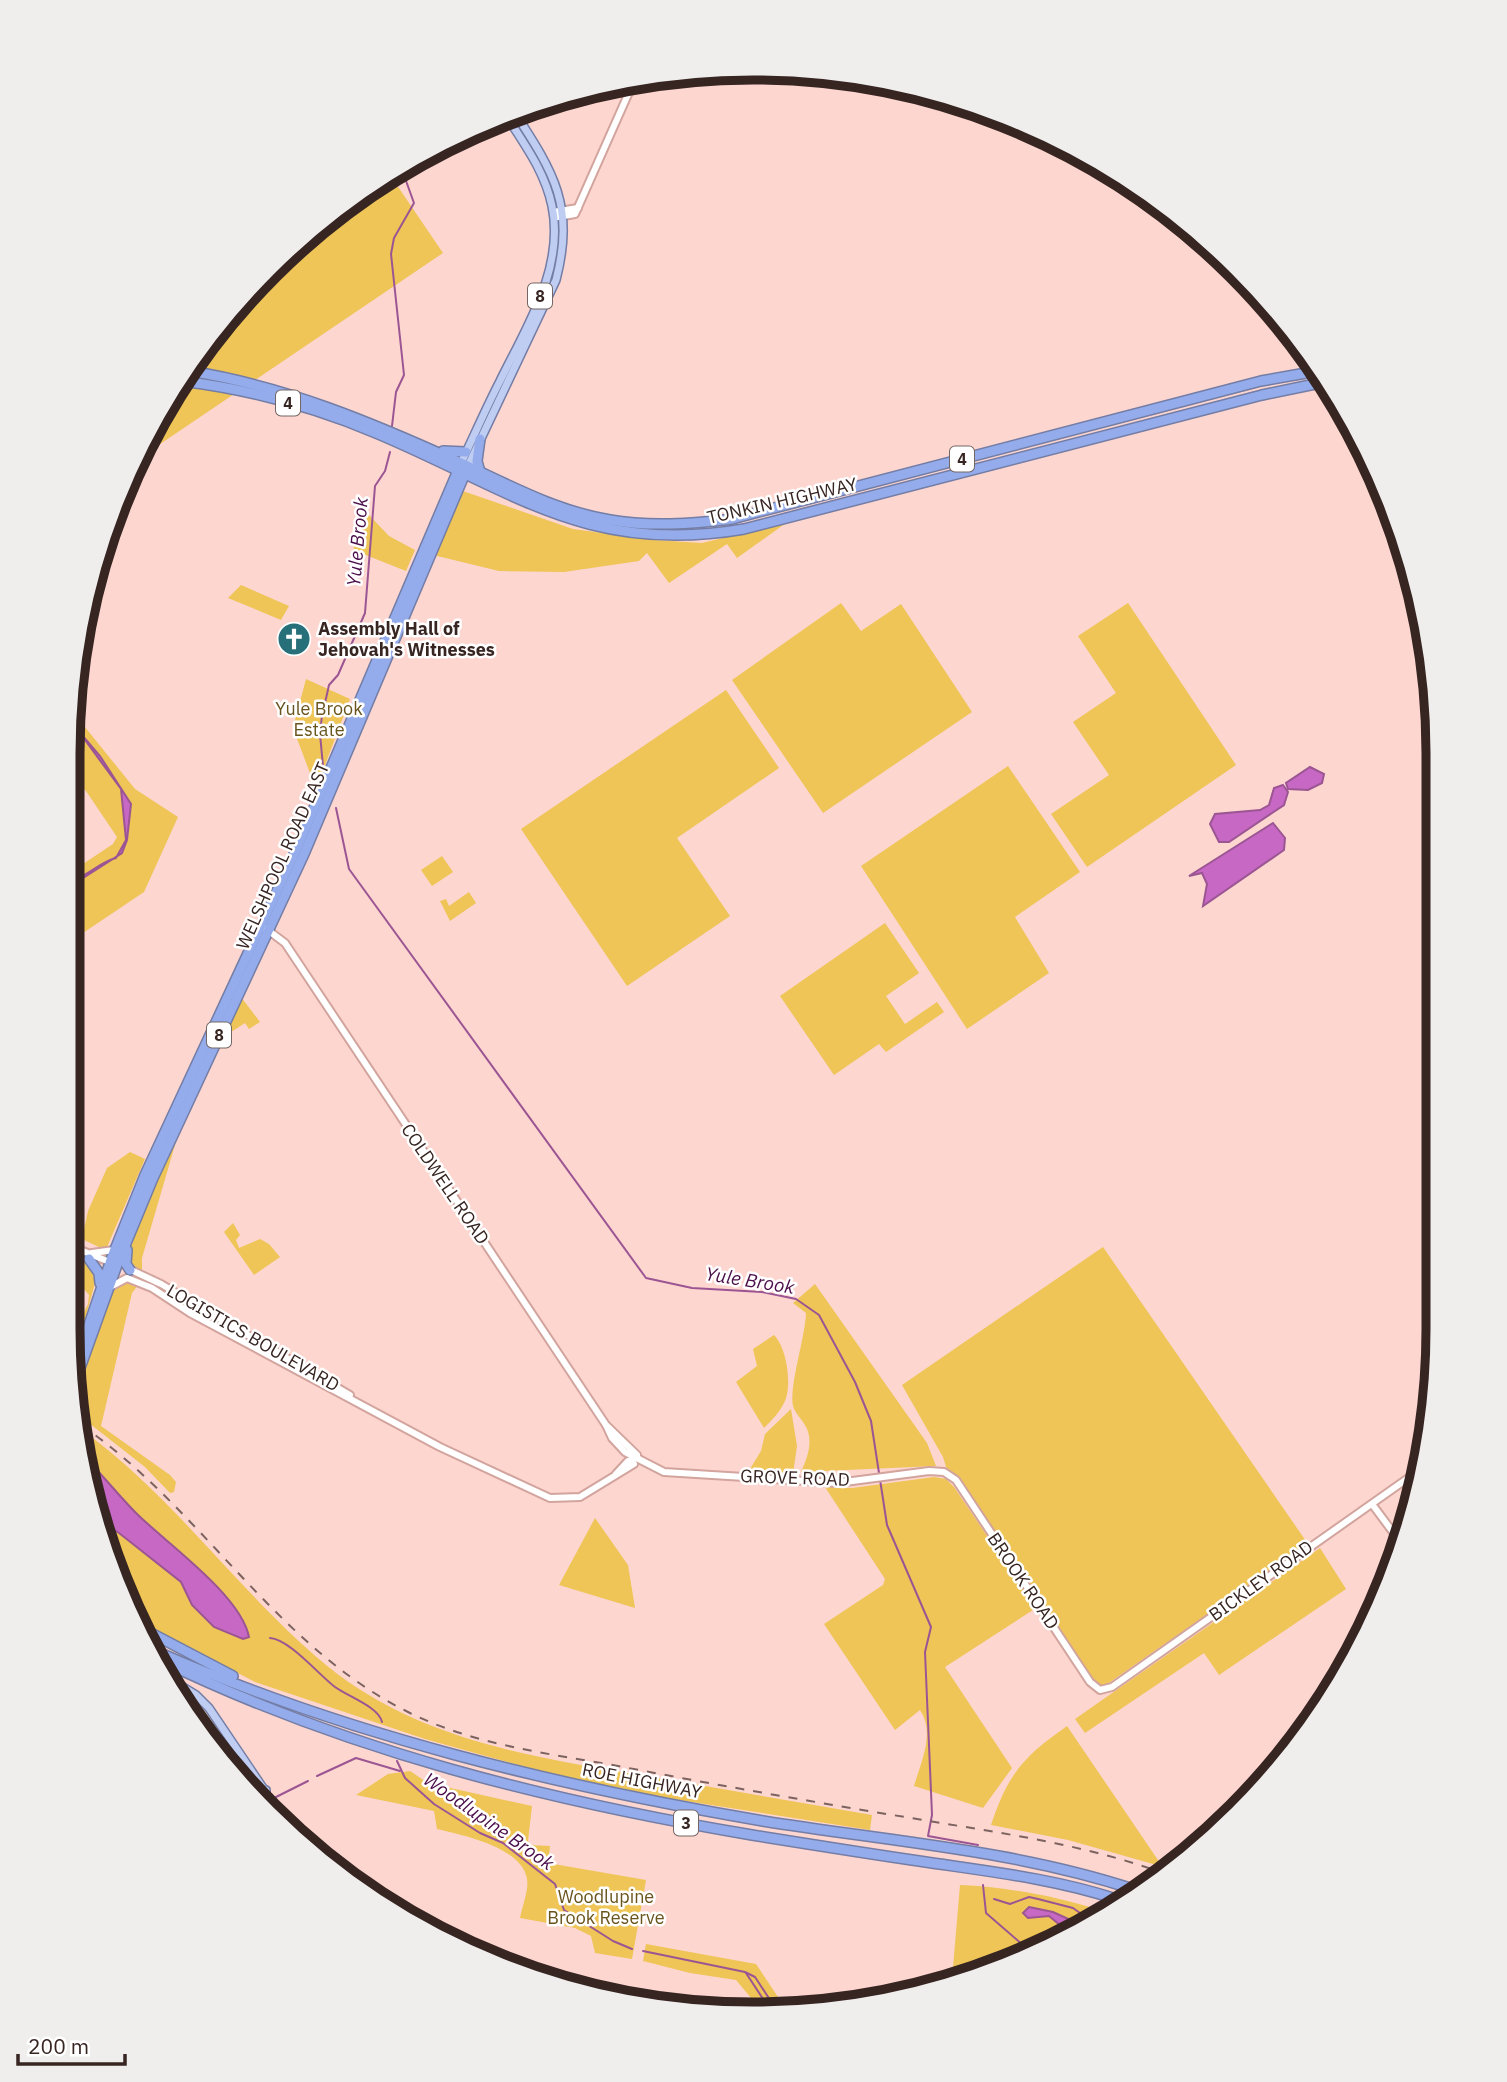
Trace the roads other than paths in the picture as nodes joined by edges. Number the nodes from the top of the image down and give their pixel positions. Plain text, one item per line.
1 (629, 92) edge
2 (520, 122) edge
3 (512, 126) edge
4 (558, 214) junction
5 (200, 372) edge
6 (1308, 373) edge
7 (192, 383) edge
8 (1315, 384) edge
9 (480, 439) junction
10 (424, 447) junction
11 (466, 452) junction
12 (446, 466) junction
13 (462, 468) junction
14 (480, 472) junction
15 (491, 486) junction
16 (458, 488) junction
17 (446, 499) junction
18 (300, 852) junction
19 (264, 930) junction
20 (144, 1199) junction
21 (114, 1250) junction
22 (80, 1252) edge
23 (86, 1255) junction
24 (112, 1267) junction
25 (135, 1275) junction
26 (104, 1290) junction
27 (81, 1351) edge
28 (81, 1361) edge
29 (634, 1458) junction
30 (944, 1472) joint
31 (688, 1473) junction
32 (1410, 1477) edge
33 (1374, 1502) junction
34 (1394, 1534) edge
35 (155, 1635) edge
36 (166, 1655) edge
37 (172, 1667) edge
38 (186, 1689) edge
39 (1101, 1690) joint
40 (190, 1695) edge
41 (275, 1697) junction
42 (247, 1771) edge
43 (249, 1773) edge
44 (1128, 1887) edge
45 (1111, 1898) edge

1 - 4 street
2 - 4 main road, WELSHPOOL ROAD EAST / 8
3 - 4 main road, WELSHPOOL ROAD EAST / 8
4 - 9 main road, WELSHPOOL ROAD EAST / 8
4 - 11 main road, WELSHPOOL ROAD EAST / 8
5 - 10 highway, TONKIN HIGHWAY / 4
6 - 14 highway, TONKIN HIGHWAY / 4
7 - 12 highway, TONKIN HIGHWAY / 4
8 - 15 highway, TONKIN HIGHWAY / 4
9 - 13 main road, WELSHPOOL ROAD EAST / 8
9 - 14 highway
10 - 11 highway
10 - 13 highway, TONKIN HIGHWAY / 4
11 - 13 main road, WELSHPOOL ROAD EAST / 8
12 - 13 highway, TONKIN HIGHWAY / 4
12 - 17 highway
13 - 14 highway, TONKIN HIGHWAY / 4
13 - 15 highway, TONKIN HIGHWAY / 4
13 - 16 highway, WELSHPOOL ROAD EAST / 8
13 - 17 highway, WELSHPOOL ROAD EAST / 8
15 - 16 highway
16 - 18 highway, WELSHPOOL ROAD EAST / 8
17 - 18 highway, WELSHPOOL ROAD EAST / 8
18 - 19 highway, WELSHPOOL ROAD EAST / 8
19 - 20 highway, WELSHPOOL ROAD EAST / 8
19 - 21 highway, WELSHPOOL ROAD EAST / 8
19 - 29 street, COLDWELL ROAD
20 - 24 highway, WELSHPOOL ROAD EAST / 8
20 - 25 highway, 8
21 - 23 street
21 - 24 highway, WELSHPOOL ROAD EAST / 8
22 - 23 street, LOGISTICS BOULEVARD
23 - 24 street, LOGISTICS BOULEVARD
23 - 26 highway
24 - 25 street, LOGISTICS BOULEVARD
24 - 26 highway, WELSHPOOL ROAD EAST / 8
25 - 26 street
25 - 29 street, LOGISTICS BOULEVARD
26 - 27 highway, WELSHPOOL ROAD EAST / 8
26 - 28 highway, WELSHPOOL ROAD EAST / 8
29 - 31 street, GROVE ROAD
29 - 31 street, GROVE ROAD
30 - 31 street, GROVE ROAD
30 - 39 street, BROOK ROAD
32 - 33 street, BICKLEY ROAD
33 - 34 street
33 - 39 street, BICKLEY ROAD
35 - 41 highway
36 - 41 highway, ROE HIGHWAY / 3
37 - 45 highway, ROE HIGHWAY / 3
38 - 42 main road
40 - 43 main road
41 - 44 highway, ROE HIGHWAY / 3

